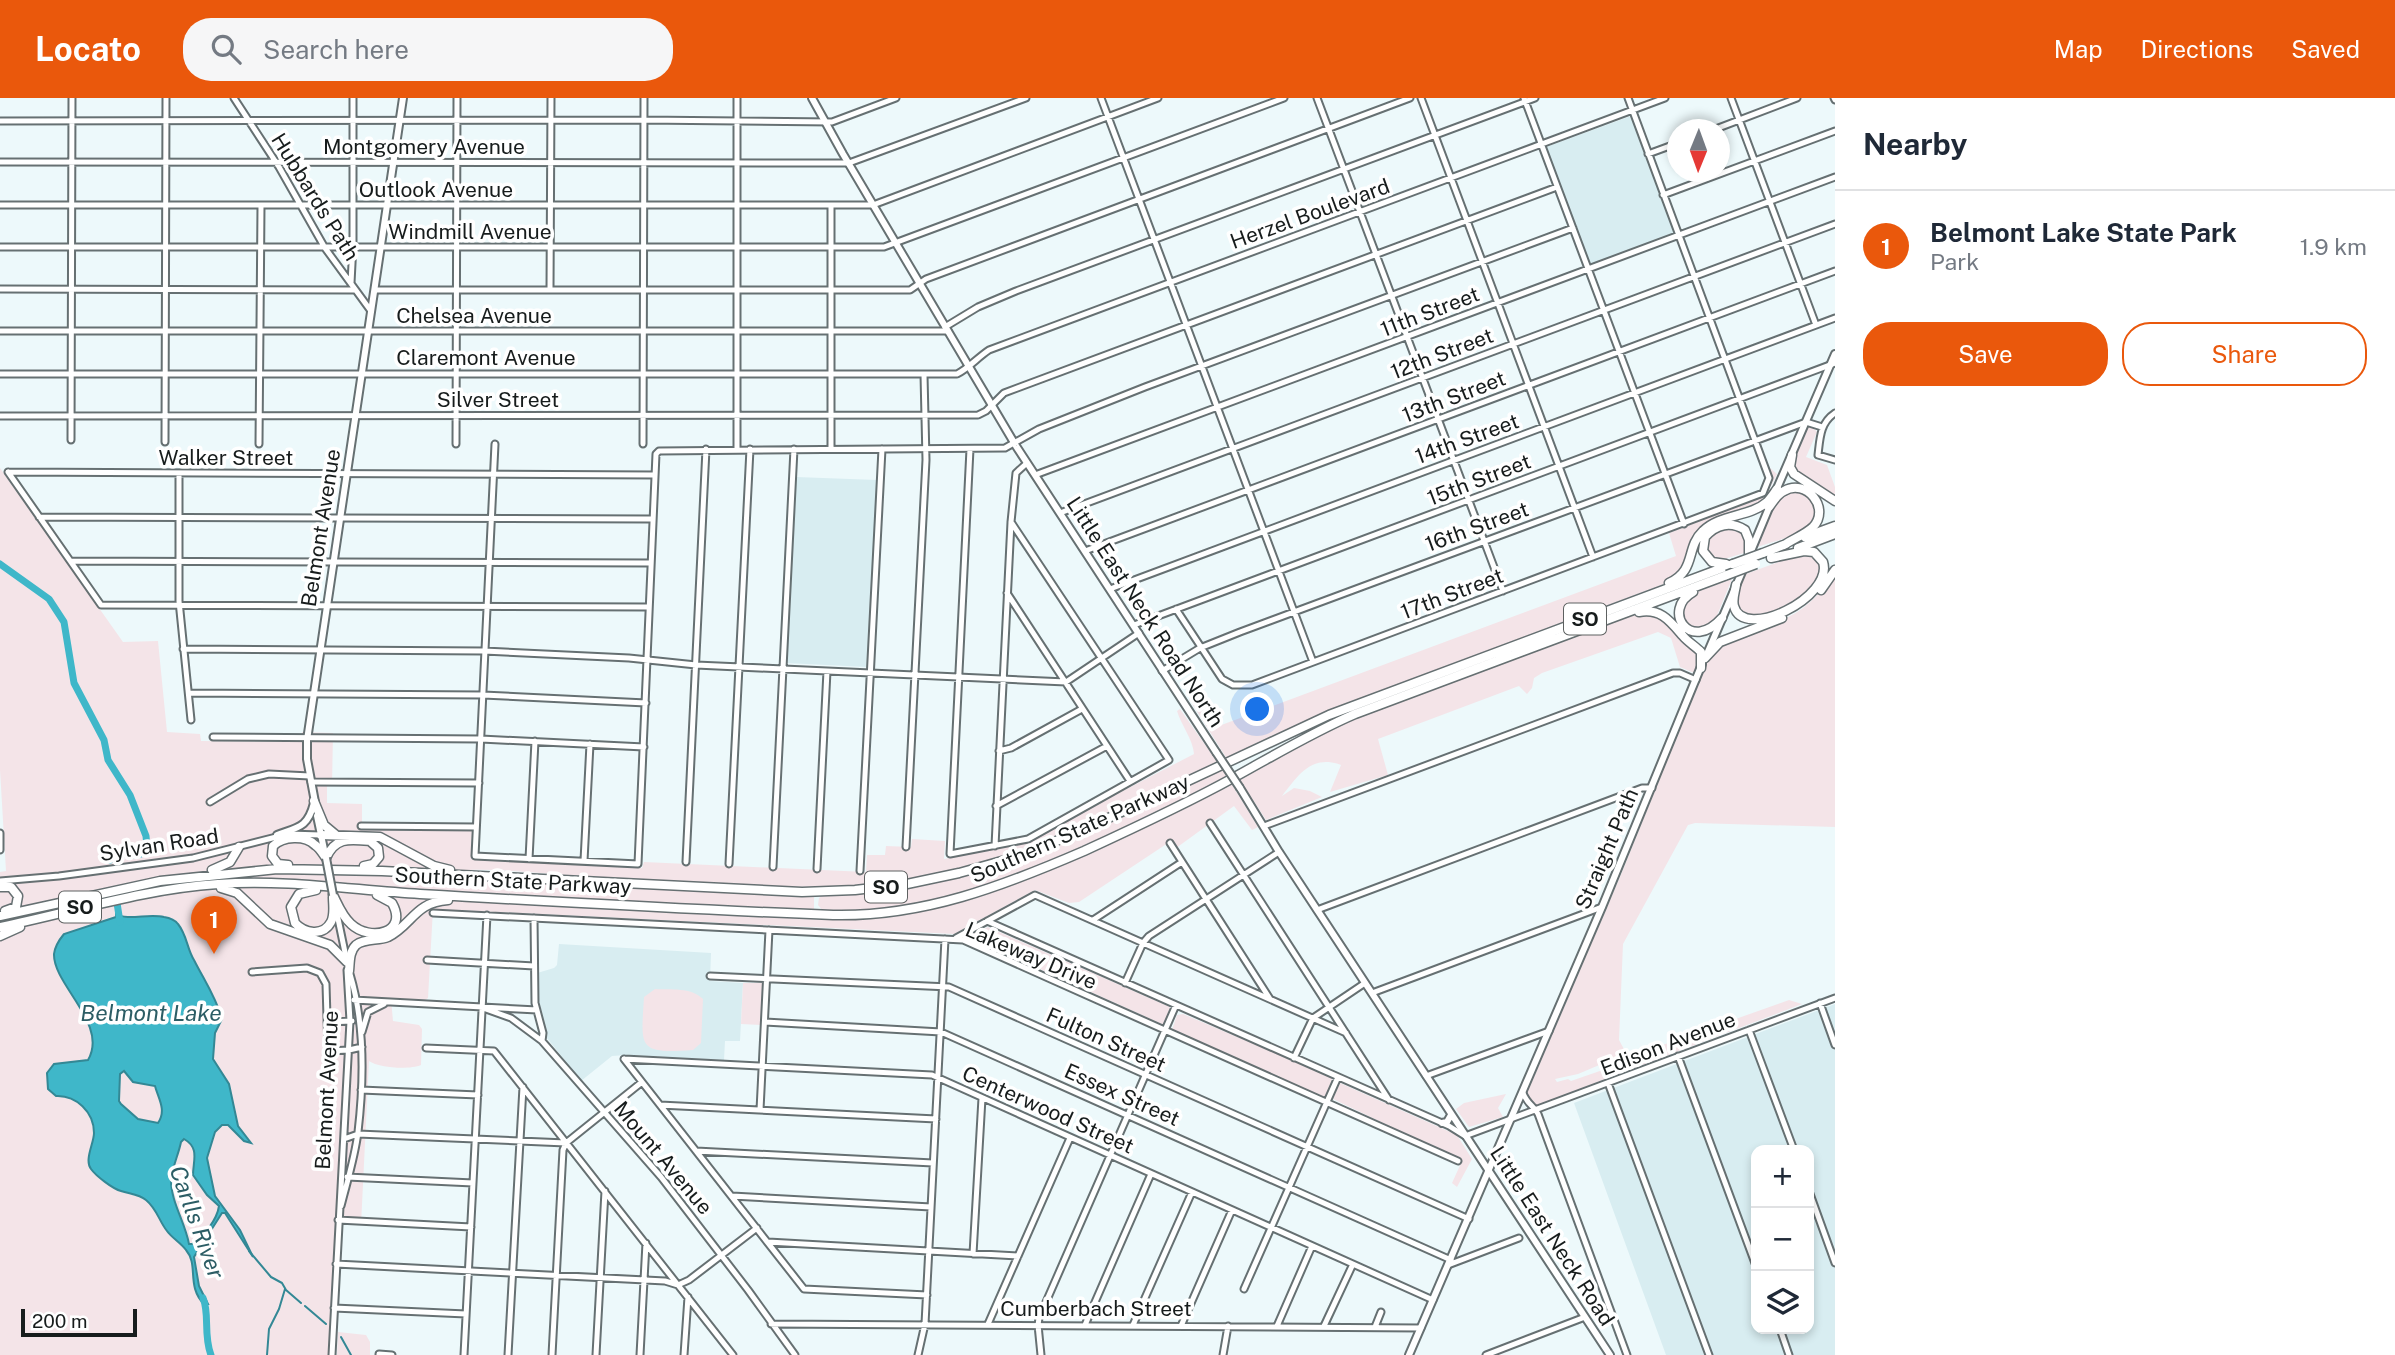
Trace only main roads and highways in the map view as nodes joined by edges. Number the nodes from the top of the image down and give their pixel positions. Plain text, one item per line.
1 (403, 98) edge
2 (812, 98) edge
3 (1835, 354) edge
4 (1833, 364) edge
5 (1792, 455) junction
6 (1777, 489) junction
7 (1835, 501) edge
8 (1769, 507) junction
9 (1835, 526) edge
10 (1835, 534) edge
11 (1784, 545) junction
12 (1749, 554) junction
13 (1772, 558) junction
14 (1733, 564) junction
15 (1835, 570) edge
16 (1713, 580) junction
17 (1736, 585) junction
18 (1645, 597) junction
19 (1612, 618) junction
20 (1722, 618) junction
21 (1705, 659) junction
22 (1701, 667) junction
23 (314, 801) junction
24 (277, 835) road end
25 (321, 835) junction
26 (339, 836) junction
27 (239, 847) road end
28 (326, 858) junction
29 (318, 869) junction
30 (351, 870) junction
31 (480, 876) junction
32 (182, 877) junction
33 (187, 886) junction
34 (0, 887) edge
35 (364, 891) junction
36 (331, 892) junction
37 (480, 897) junction
38 (0, 915) edge
39 (43, 917) junction
40 (0, 927) edge
41 (0, 936) edge
42 (1451, 1115) junction
43 (1442, 1123) road end
44 (1465, 1136) joint
45 (1489, 1173) junction
46 (1409, 1355) edge
47 (1610, 1355) edge

1 - 23 main road, Belmont Avenue
2 - 42 main road, Little East Neck Road North, bridge
3 - 4 main road, Straight Path
4 - 5 main road, Straight Path
5 - 6 main road, Straight Path
5 - 7 highway
6 - 8 main road, Straight Path
6 - 18 highway
8 - 11 highway
8 - 12 main road, Straight Path
9 - 11 highway, Southern State Parkway / SO
10 - 13 highway, Southern State Parkway / SO
11 - 14 highway, Southern State Parkway / SO, bridge
12 - 14 highway
12 - 17 main road, Straight Path
13 - 16 highway, Southern State Parkway / SO, bridge
13 - 17 highway
14 - 18 highway, Southern State Parkway / SO
15 - 21 highway
16 - 19 highway, Southern State Parkway / SO
16 - 20 highway
17 - 20 main road, Straight Path
18 - 31 highway, Southern State Parkway / SO
19 - 22 highway
19 - 37 highway, Southern State Parkway / SO
20 - 21 main road, Straight Path
21 - 22 main road, Straight Path
22 - 45 main road, Straight Path
23 - 24 main road
23 - 25 main road, Belmont Avenue
23 - 26 highway
25 - 26 highway
25 - 28 main road, Belmont Avenue
26 - 31 highway
27 - 32 highway
28 - 29 highway
28 - 30 highway
28 - 36 main road, Belmont Avenue, bridge
29 - 30 highway, Southern State Parkway / SO
29 - 32 highway, Southern State Parkway / SO
30 - 31 highway, Southern State Parkway / SO
32 - 38 highway, Southern State Parkway / SO
33 - 36 highway, Southern State Parkway / SO
33 - 37 highway
33 - 39 highway, Southern State Parkway / SO
34 - 38 highway
35 - 36 highway, Southern State Parkway / SO
35 - 36 highway
35 - 37 highway, Southern State Parkway / SO
36 - 36 highway
39 - 40 highway, Southern State Parkway / SO
39 - 41 highway
42 - 43 main road
42 - 44 main road, Little East Neck Road North
44 - 45 main road, Little East Neck Road
45 - 46 main road, Straight Path
45 - 47 main road, Little East Neck Road

